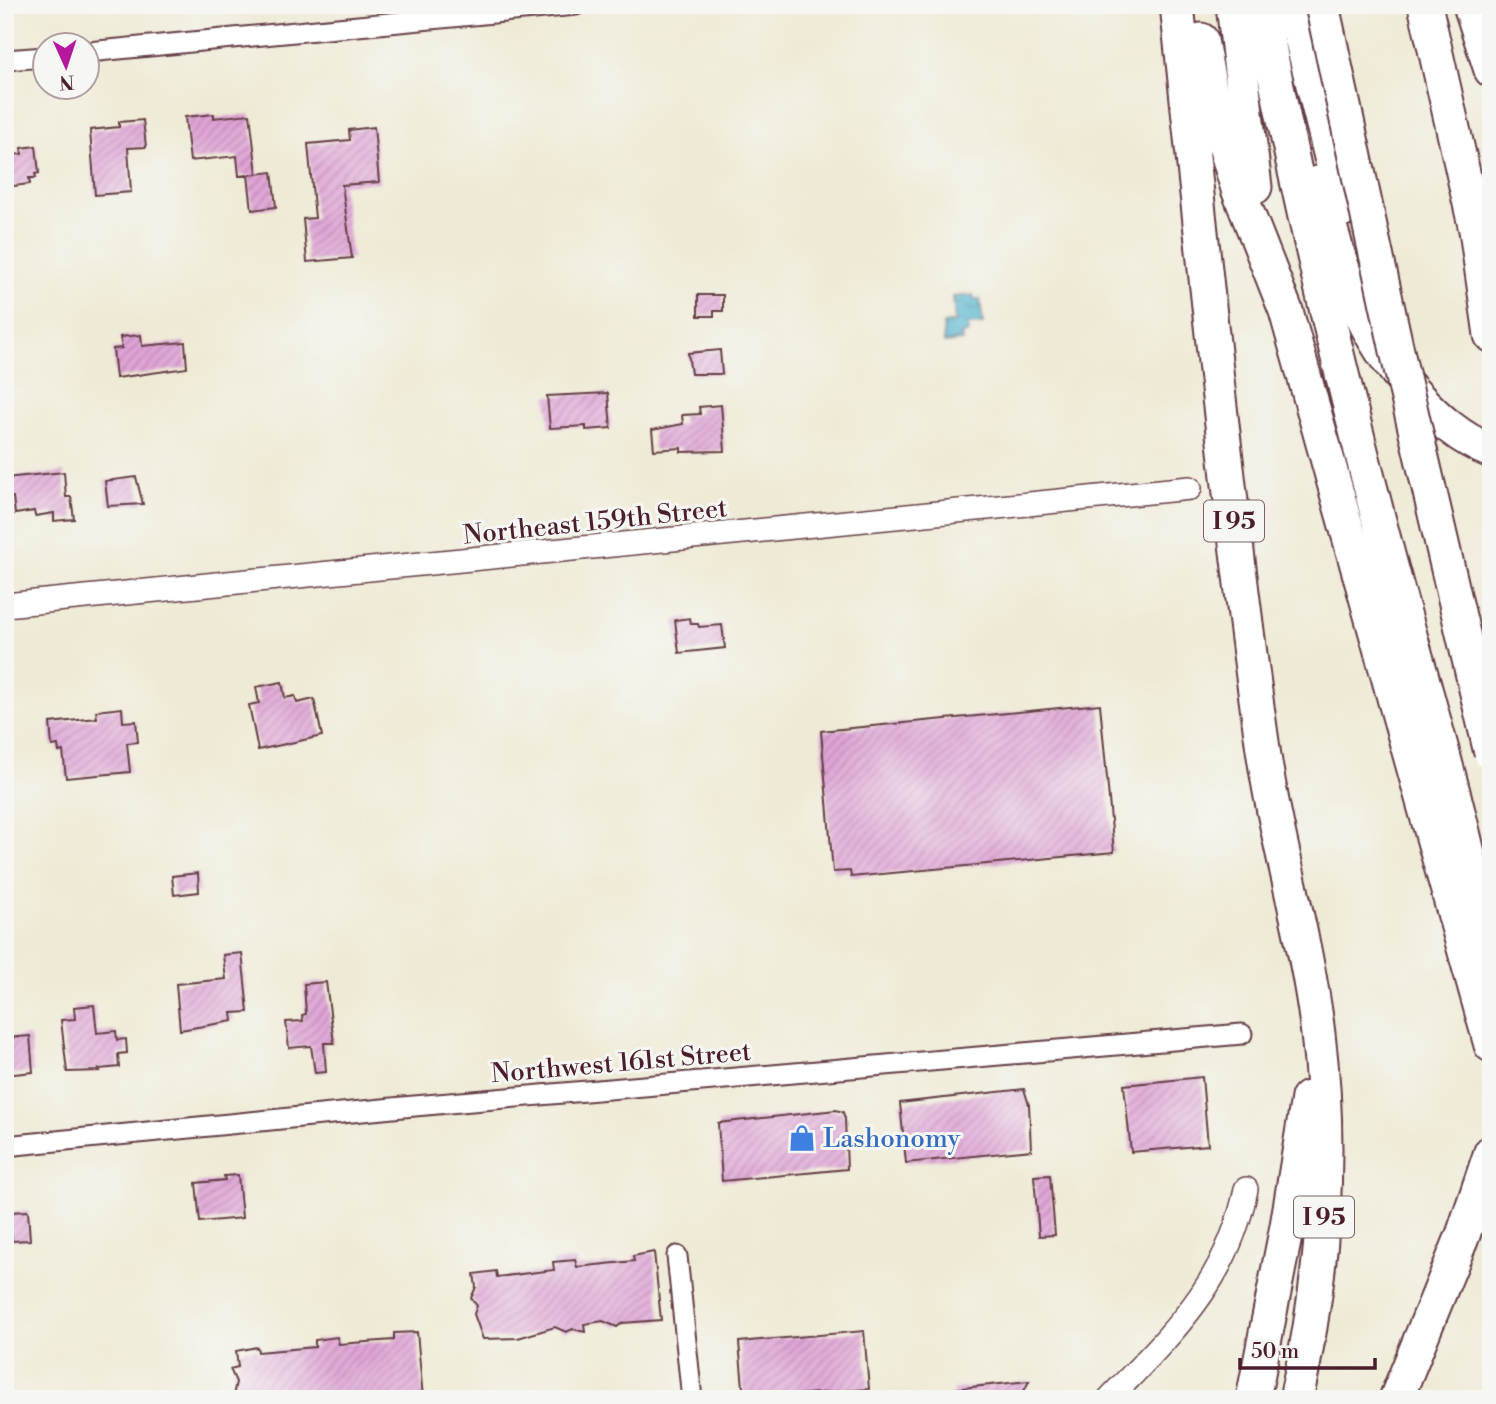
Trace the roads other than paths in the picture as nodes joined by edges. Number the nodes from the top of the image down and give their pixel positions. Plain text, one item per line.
1 (576, 5) edge
2 (1177, 5) edge
3 (1194, 5) edge
4 (1233, 5) edge
5 (1261, 5) edge
6 (1269, 5) edge
7 (1293, 5) edge
8 (1322, 5) edge
9 (1425, 5) edge
10 (1470, 5) edge
11 (102, 51) edge
12 (32, 58) edge
13 (5, 61) edge
14 (1491, 70) edge
15 (1330, 235) junction
16 (1263, 249) junction
17 (1491, 335) edge
18 (1491, 427) edge
19 (1491, 451) edge
20 (1190, 488) dead end
21 (5, 605) edge
22 (1491, 752) edge
23 (1477, 962) edge
24 (1242, 1034) dead end
25 (1318, 1034) junction
26 (1491, 1045) edge
27 (5, 1146) edge
28 (1491, 1152) edge
29 (1246, 1189) dead end
30 (677, 1256) dead end
31 (692, 1399) edge
32 (1109, 1399) edge
33 (1253, 1399) edge
34 (1296, 1399) edge
35 (1396, 1399) edge

1 - 11 street
2 - 25 highway, I 95
3 - 16 highway
4 - 16 highway
5 - 15 highway
6 - 15 highway
7 - 15 highway
8 - 22 highway, bridge
9 - 17 highway
10 - 14 highway
12 - 13 street
15 - 18 highway, bridge
15 - 19 highway, bridge
15 - 23 highway
16 - 23 highway
20 - 21 street, Northeast 159th Street
23 - 26 highway
24 - 27 street, Northwest 161st Street
25 - 33 highway
25 - 34 highway, I 95
28 - 35 highway
29 - 32 street
30 - 31 street

